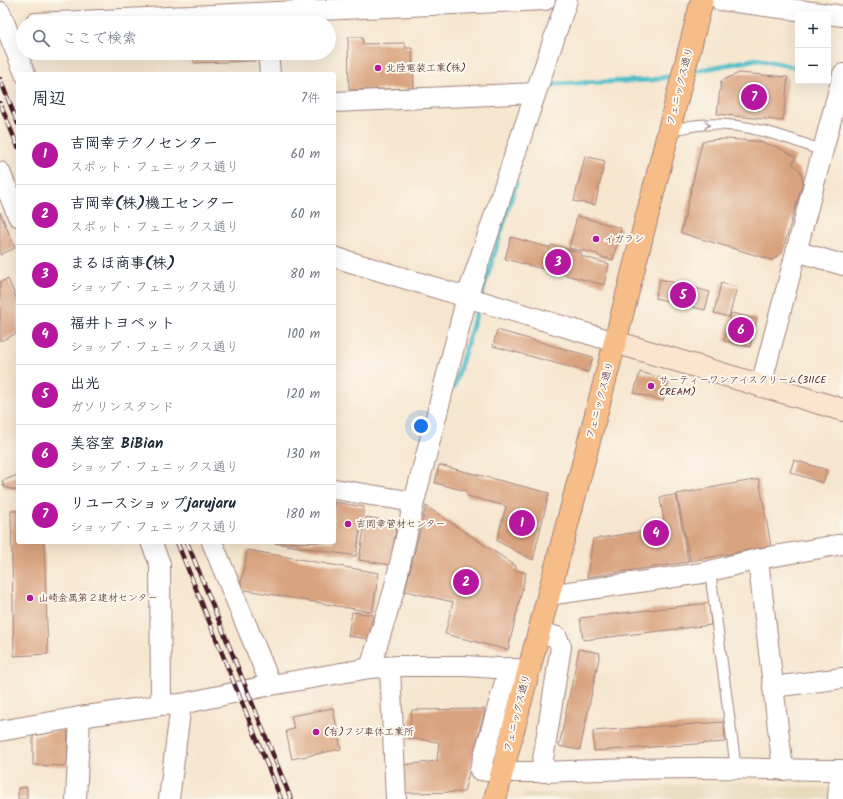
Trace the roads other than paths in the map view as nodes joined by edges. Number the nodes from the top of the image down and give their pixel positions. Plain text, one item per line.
1 (545, 0) edge
2 (567, 0) edge
3 (702, 0) edge
4 (720, 0) edge
5 (264, 12) edge
6 (181, 16) edge
7 (843, 16) edge
8 (9, 20) edge
9 (16, 44) edge
10 (21, 60) edge
11 (269, 60) edge
12 (24, 72) edge
13 (270, 72) edge
14 (843, 74) edge
15 (535, 93) junction
16 (336, 102) edge
17 (668, 130) junction
18 (831, 141) edge
19 (0, 172) edge
20 (16, 211) edge
21 (796, 251) junction
22 (336, 258) edge
23 (843, 265) edge
24 (467, 297) junction
25 (615, 342) junction
26 (761, 385) junction
27 (843, 410) edge
28 (336, 489) edge
29 (414, 502) junction
30 (152, 544) edge
31 (213, 544) edge
32 (843, 544) edge
33 (758, 559) junction
34 (710, 571) junction
35 (548, 595) junction
36 (538, 632) junction
37 (380, 667) junction
38 (519, 669) junction
39 (843, 678) edge
40 (271, 685) junction
41 (773, 687) junction
42 (182, 704) junction
43 (161, 705) junction
44 (80, 717) junction
45 (0, 731) edge
46 (736, 769) junction
47 (783, 770) junction
48 (843, 770) edge
49 (486, 771) dead end
50 (513, 772) dead end
51 (541, 772) junction
52 (843, 784) edge
53 (76, 799) edge
54 (170, 799) edge
55 (396, 799) edge
56 (495, 799) edge
57 (838, 799) edge

1 - 5 street
2 - 15 street
3 - 17 main road, フェニックス通り
4 - 7 street
5 - 6 street
8 - 9 street
10 - 12 street
11 - 13 street
14 - 18 street
15 - 16 street
15 - 24 street
17 -> 18 lane
17 - 25 main road, フェニックス通り
18 - 21 street
19 - 20 street
21 - 23 street
21 - 26 street
22 - 24 street
24 - 25 street
24 - 29 street
25 - 26 street
25 - 35 main road, フェニックス通り
26 - 27 street
28 - 29 street
29 - 37 street
30 - 43 street
31 - 40 street
32 - 33 street
33 - 34 street
33 - 41 street
34 - 35 street
34 - 46 lane
35 - 36 main road, フェニックス通り
36 - 38 main road, フェニックス通り
36 - 51 street
37 - 38 street
37 - 40 street
37 - 55 street
38 - 49 street
38 - 56 main road, フェニックス通り
39 - 41 street
40 - 42 street
41 - 47 street
42 - 43 street
42 - 54 street
43 - 44 street
44 - 45 street
44 - 53 street
46 - 47 street
46 - 51 street
47 - 48 street
50 - 51 street
52 - 57 street

